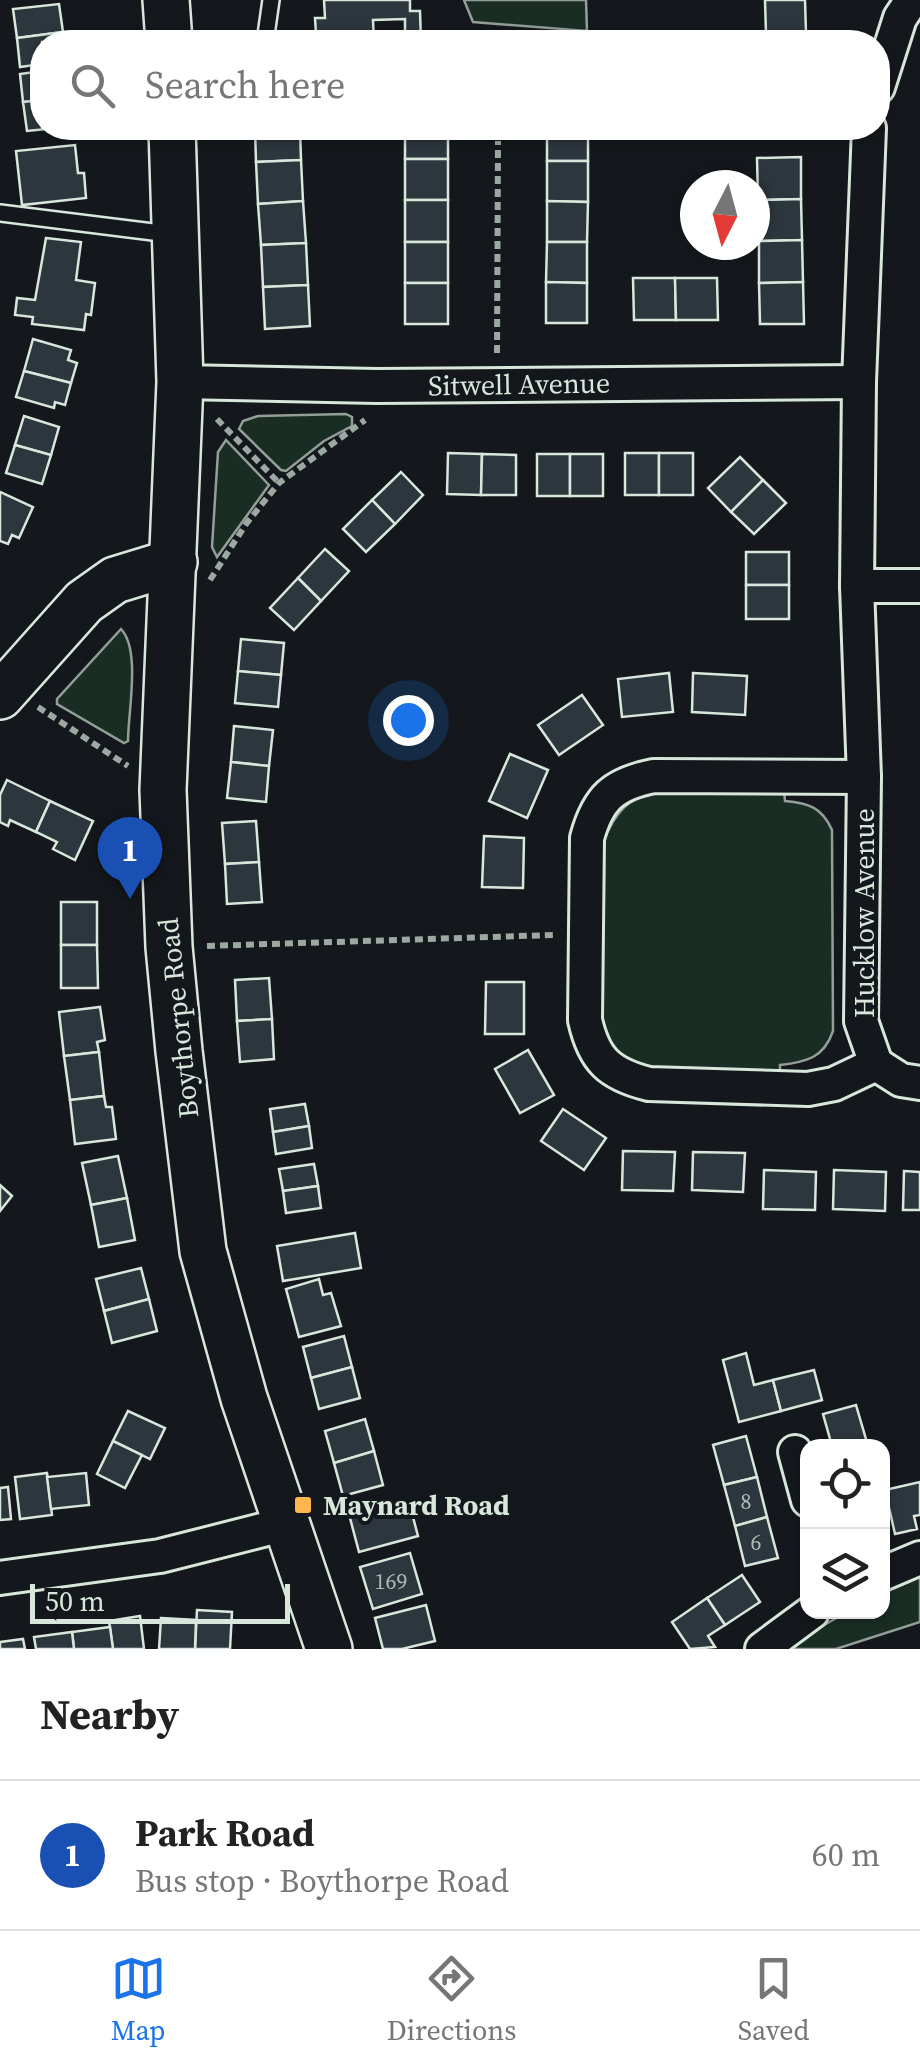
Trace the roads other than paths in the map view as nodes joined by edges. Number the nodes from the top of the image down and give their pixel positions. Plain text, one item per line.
1 (166, 0) edge
2 (270, 0) edge
3 (912, 0) edge
4 (168, 30) edge
5 (266, 30) edge
6 (890, 49) edge
7 (173, 140) edge
8 (869, 140) edge
9 (0, 213) edge
10 (178, 235) junction
11 (180, 382) junction
12 (859, 382) junction
13 (173, 573) junction
14 (856, 586) junction
15 (920, 586) edge
16 (4, 692) edge
17 (864, 777) junction
18 (876, 1064) junction
19 (920, 1083) edge
20 (795, 1452) dead end
21 (800, 1470) edge
22 (286, 1524) junction
23 (920, 1558) edge
24 (890, 1571) edge
25 (0, 1578) edge
26 (803, 1619) edge
27 (329, 1649) edge
28 (762, 1649) edge

1 - 4 street
2 - 5 lane
3 - 6 street
7 - 10 street, Boythorpe Road
8 - 12 street, Hucklow Avenue
9 - 10 lane
10 - 11 street, Boythorpe Road
11 - 12 street, Sitwell Avenue
11 - 13 street, Boythorpe Road
12 - 14 street, Hucklow Avenue
13 - 16 street
13 - 22 street, Boythorpe Road
14 - 15 street
14 - 17 street, Hucklow Avenue
17 - 18 street, Hucklow Avenue
17 - 18 street, Hucklow Avenue
18 - 19 street
20 - 21 street
22 - 25 street
22 - 27 street, Boythorpe Road
23 - 24 street
26 - 28 street

